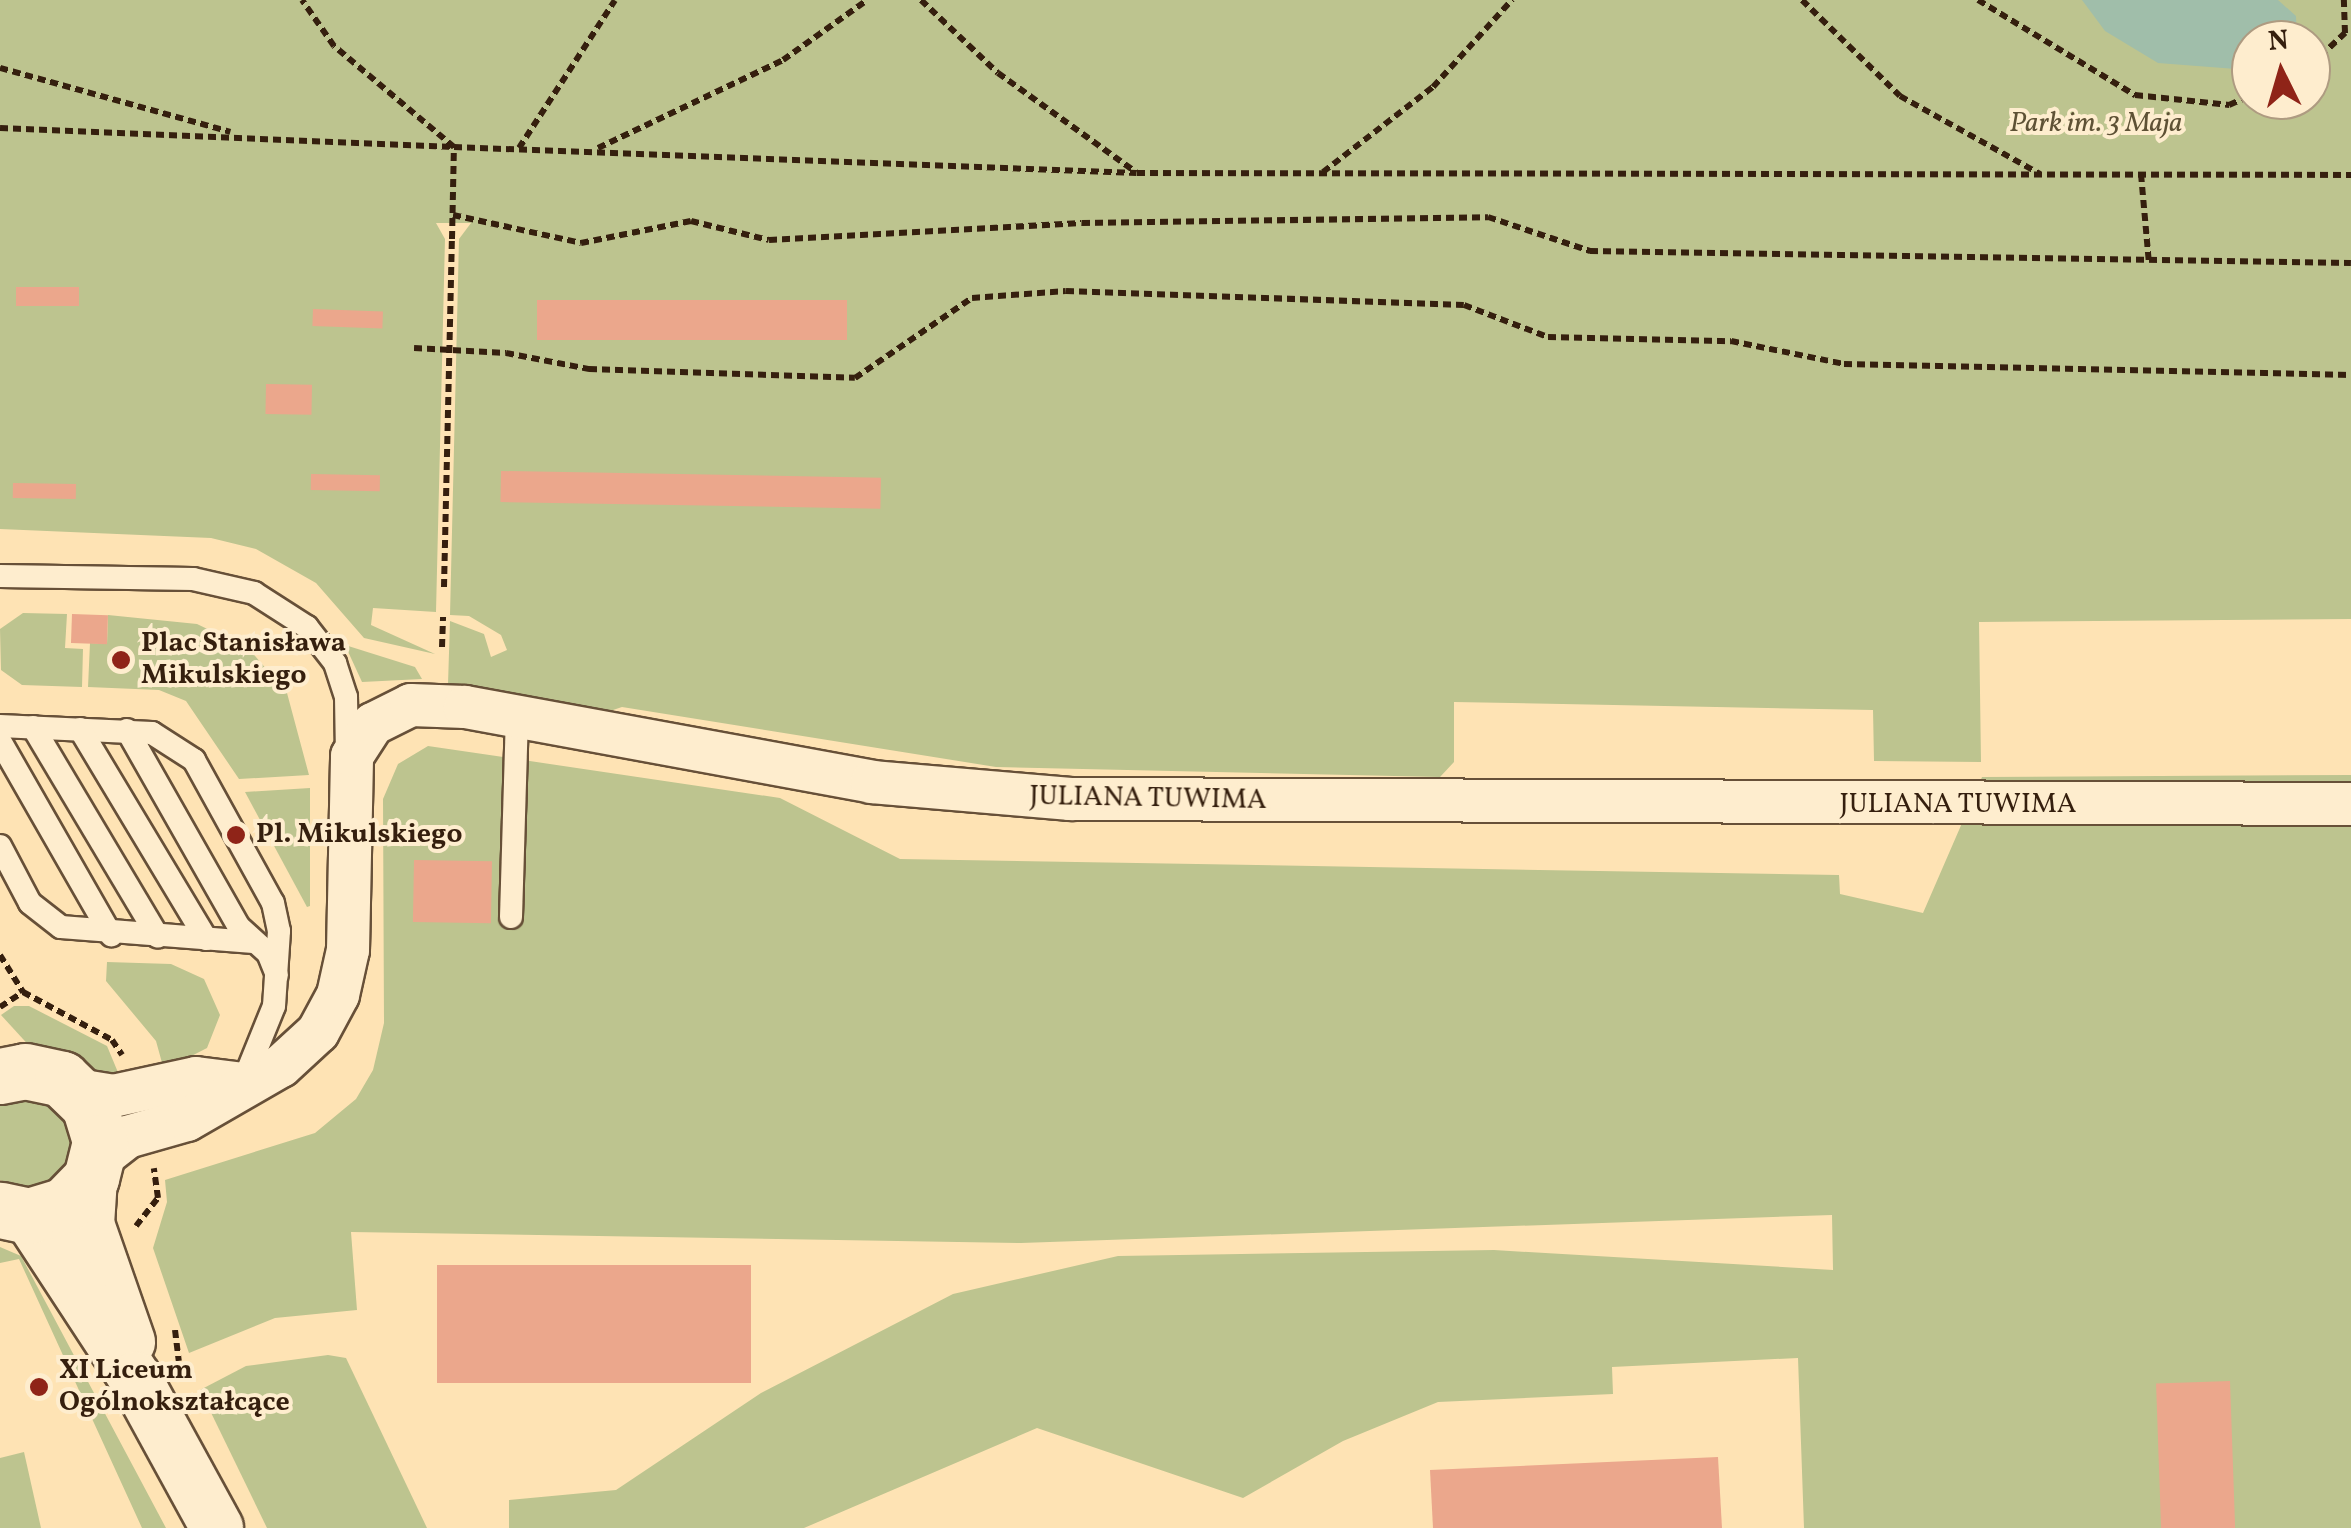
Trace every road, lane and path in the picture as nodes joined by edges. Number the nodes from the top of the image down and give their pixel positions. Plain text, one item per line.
1 (302, 0) edge
2 (615, 0) edge
3 (867, 0) edge
4 (921, 0) edge
5 (1512, 0) edge
6 (1802, 0) edge
7 (1978, 0) edge
8 (2344, 0) edge
9 (2331, 46) edge
10 (0, 68) edge
11 (2231, 105) edge
12 (0, 128) edge
13 (244, 136) junction
14 (454, 147) junction
15 (518, 148) junction
16 (597, 149) junction
17 (1137, 173) junction
18 (1322, 173) junction
19 (2040, 174) junction
20 (2141, 174) junction
21 (2351, 175) edge
22 (453, 215) junction
23 (2351, 263) edge
24 (2149, 264) junction
25 (414, 348) dead end
26 (2351, 375) edge
27 (0, 576) edge
28 (444, 587) dead end
29 (442, 617) dead end
30 (442, 647) dead end
31 (517, 716) junction
32 (0, 726) edge
33 (32, 728) junction
34 (80, 728) junction
35 (127, 730) junction
36 (0, 740) edge
37 (347, 781) junction
38 (2351, 804) edge
39 (0, 846) edge
40 (511, 917) dead end
41 (110, 934) junction
42 (158, 937) junction
43 (206, 939) junction
44 (253, 942) junction
45 (0, 956) edge
46 (278, 984) junction
47 (23, 992) junction
48 (0, 1007) edge
49 (8, 1064) edge
50 (125, 1066) dead end
51 (242, 1084) junction
52 (77, 1090) junction
53 (153, 1166) dead end
54 (95, 1169) junction
55 (15, 1213) edge
56 (142, 1224) dead end
57 (135, 1378) junction
58 (218, 1528) edge

1 - 14 path
2 - 15 path
3 - 16 path
4 - 17 path
5 - 18 path
6 - 19 path
7 - 11 path
8 - 9 path
10 - 13 path
12 - 13 path
13 - 14 path
14 - 15 path
14 - 22 path
15 - 16 path
16 - 17 path
17 - 18 path
18 - 19 path
19 - 20 path
20 - 21 path
20 - 24 path
22 - 24 path
22 - 28 path, bridge
23 - 24 path
25 - 26 path
27 - 37 lane
29 - 30 path
31 - 37 street, JULIANA TUWIMA
31 - 38 street, JULIANA TUWIMA
31 - 40 lane
32 - 33 lane
33 - 34 lane
33 - 42 lane
34 - 35 lane
34 - 43 lane
35 - 44 lane
35 - 46 lane
36 - 41 lane
37 - 51 street, JULIANA TUWIMA
39 - 41 lane
41 - 42 lane
42 - 43 lane
43 - 44 lane
44 - 46 lane
45 - 47 path
46 - 51 lane
47 - 48 path
47 - 50 path
49 - 52 main road
51 - 52 street
51 - 54 street, JULIANA TUWIMA
52 - 54 main road
53 - 56 path
54 - 55 main road
54 - 57 street
55 - 57 street
57 - 58 street

